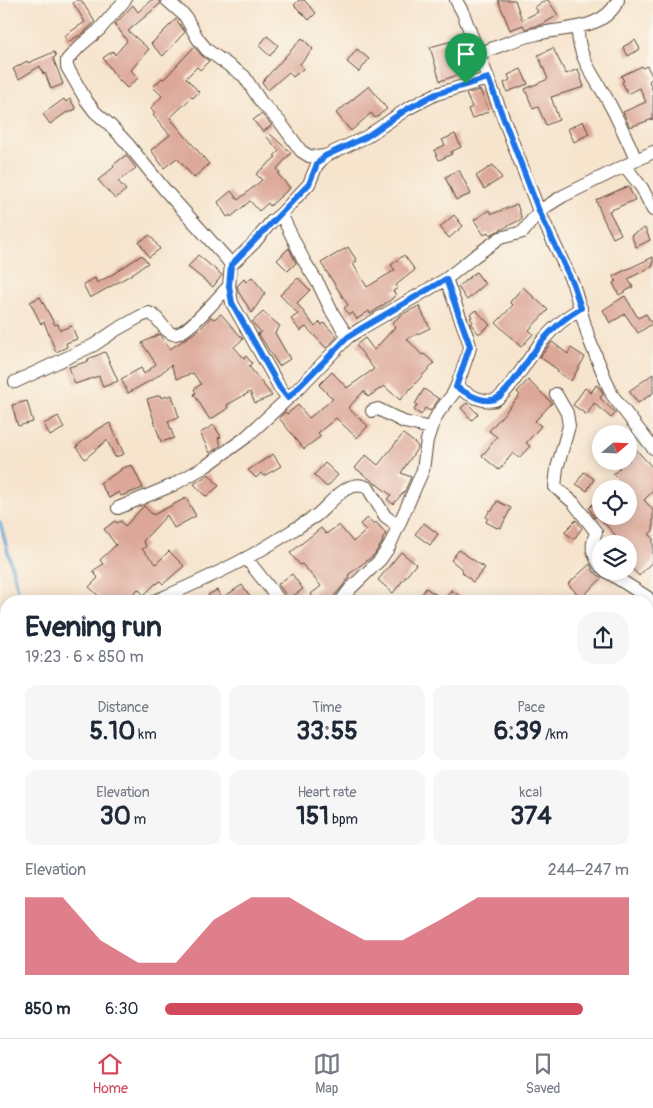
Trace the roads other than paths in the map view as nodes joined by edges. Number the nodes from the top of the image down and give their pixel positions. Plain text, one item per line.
1 (125, 0) edge
2 (167, 0) edge
3 (456, 0) edge
4 (618, 0) edge
5 (578, 28) junction
6 (478, 54) junction
7 (488, 78) junction
8 (653, 152) edge
9 (325, 156) junction
10 (631, 163) junction
11 (653, 210) edge
12 (539, 211) junction
13 (280, 214) junction
14 (231, 265) junction
15 (446, 279) junction
16 (229, 286) junction
17 (581, 308) junction
18 (348, 337) junction
19 (16, 382) dead end
20 (456, 387) junction
21 (556, 394) dead end
22 (288, 398) junction
23 (372, 411) dead end
24 (431, 428) junction
25 (653, 448) edge
26 (118, 508) dead end
27 (398, 526) junction
28 (595, 535) edge
29 (246, 558) junction
30 (620, 580) edge
31 (169, 595) edge
32 (275, 595) edge
33 (346, 595) edge
34 (644, 595) edge

1 - 14 street
2 - 9 street
3 - 6 street
4 - 5 street
5 - 6 street
5 - 10 street
6 - 7 street
7 - 9 street
7 - 12 street
8 - 10 street
9 - 13 street
10 - 11 street
10 - 12 street
12 - 15 street
12 - 17 street
13 - 14 street
13 - 18 street
14 - 16 street
15 - 18 street
15 - 20 street
16 - 19 street
16 - 22 street
17 - 20 street
17 - 25 street
18 - 22 street
20 - 24 street
21 - 28 street
22 - 26 street
23 - 24 street
24 - 27 street
27 - 29 street
27 - 33 street
29 - 31 street
29 - 32 street
30 - 34 street

